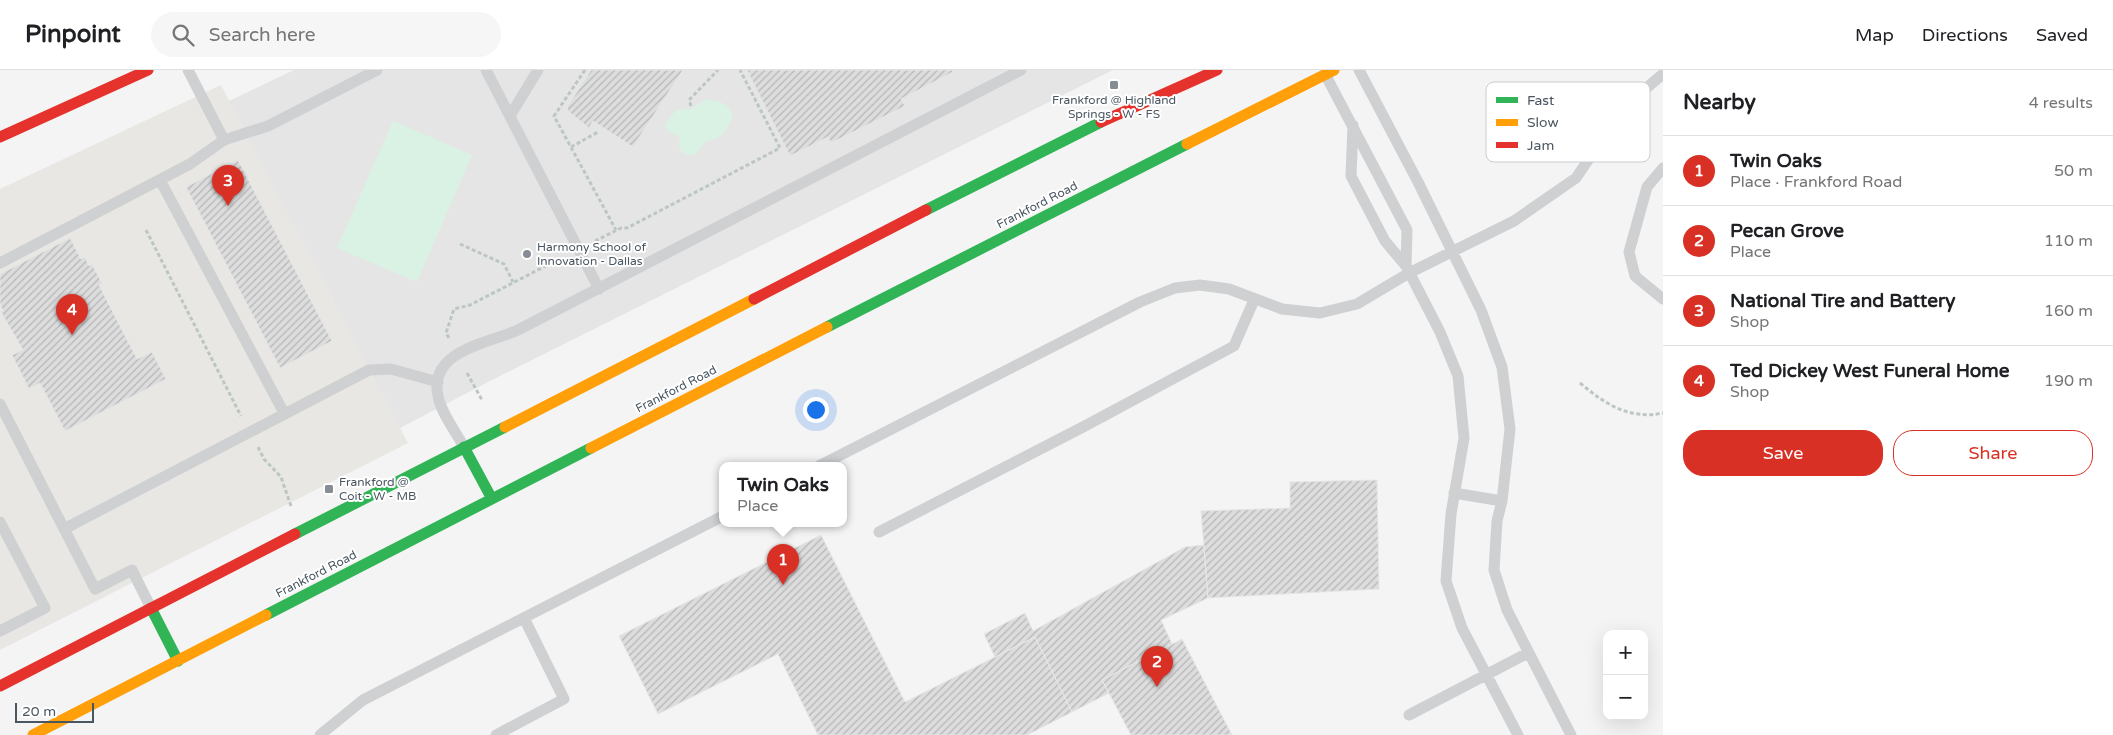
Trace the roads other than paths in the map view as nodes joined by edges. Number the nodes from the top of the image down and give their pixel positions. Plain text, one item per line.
1 (148, 70) edge
2 (188, 70) edge
3 (377, 70) edge
4 (486, 70) edge
5 (538, 70) edge
6 (1021, 70) edge
7 (1217, 70) edge
8 (1360, 70) edge
9 (1327, 72) edge
10 (1663, 74) edge
11 (1650, 85) edge
12 (510, 116) junction
13 (1353, 125) junction
14 (0, 137) edge
15 (224, 140) junction
16 (1587, 162) edge
17 (1663, 168) edge
18 (160, 180) junction
19 (1452, 251) junction
20 (0, 263) edge
21 (1407, 270) junction
22 (599, 289) junction
23 (1663, 299) edge
24 (1254, 300) junction
25 (438, 382) junction
26 (0, 404) edge
27 (284, 414) junction
28 (464, 447) junction
29 (827, 462) edge
30 (1454, 493) junction
31 (492, 500) junction
32 (1502, 502) junction
33 (719, 518) edge
34 (0, 522) edge
35 (64, 528) junction
36 (879, 532) dead end
37 (151, 608) junction
38 (524, 618) junction
39 (0, 631) edge
40 (1528, 653) junction
41 (178, 661) junction
42 (1486, 674) junction
43 (0, 686) edge
44 (1409, 714) dead end
45 (33, 735) edge
46 (320, 735) edge
47 (496, 735) edge
48 (1518, 735) edge
49 (1571, 735) edge

1 - 14 main road
2 - 15 lane
3 - 15 lane
4 - 12 lane
5 - 12 lane
6 - 22 lane
7 - 28 main road
8 - 19 lane
9 - 13 lane
9 - 31 main road, Frankford Road
10 - 11 lane
12 - 22 lane
13 - 21 lane
13 - 21 lane
15 - 18 lane
16 - 19 lane
17 - 23 lane
18 - 20 lane
18 - 27 lane
19 - 21 lane
19 - 32 lane
21 - 24 lane
21 - 30 lane
22 - 25 lane
24 - 29 lane
24 - 36 lane
25 - 27 lane
25 - 28 lane
26 - 35 lane
27 - 35 lane
28 - 31 main road
28 - 37 main road
30 - 32 lane
30 - 42 lane
31 - 41 main road, Frankford Road
32 - 40 lane
33 - 38 lane
34 - 39 lane
35 - 37 lane
37 - 41 main road
37 - 43 main road
38 - 46 lane
38 - 47 lane
40 - 42 lane
40 - 49 lane
41 - 45 main road, Frankford Road
42 - 44 lane
42 - 48 lane

